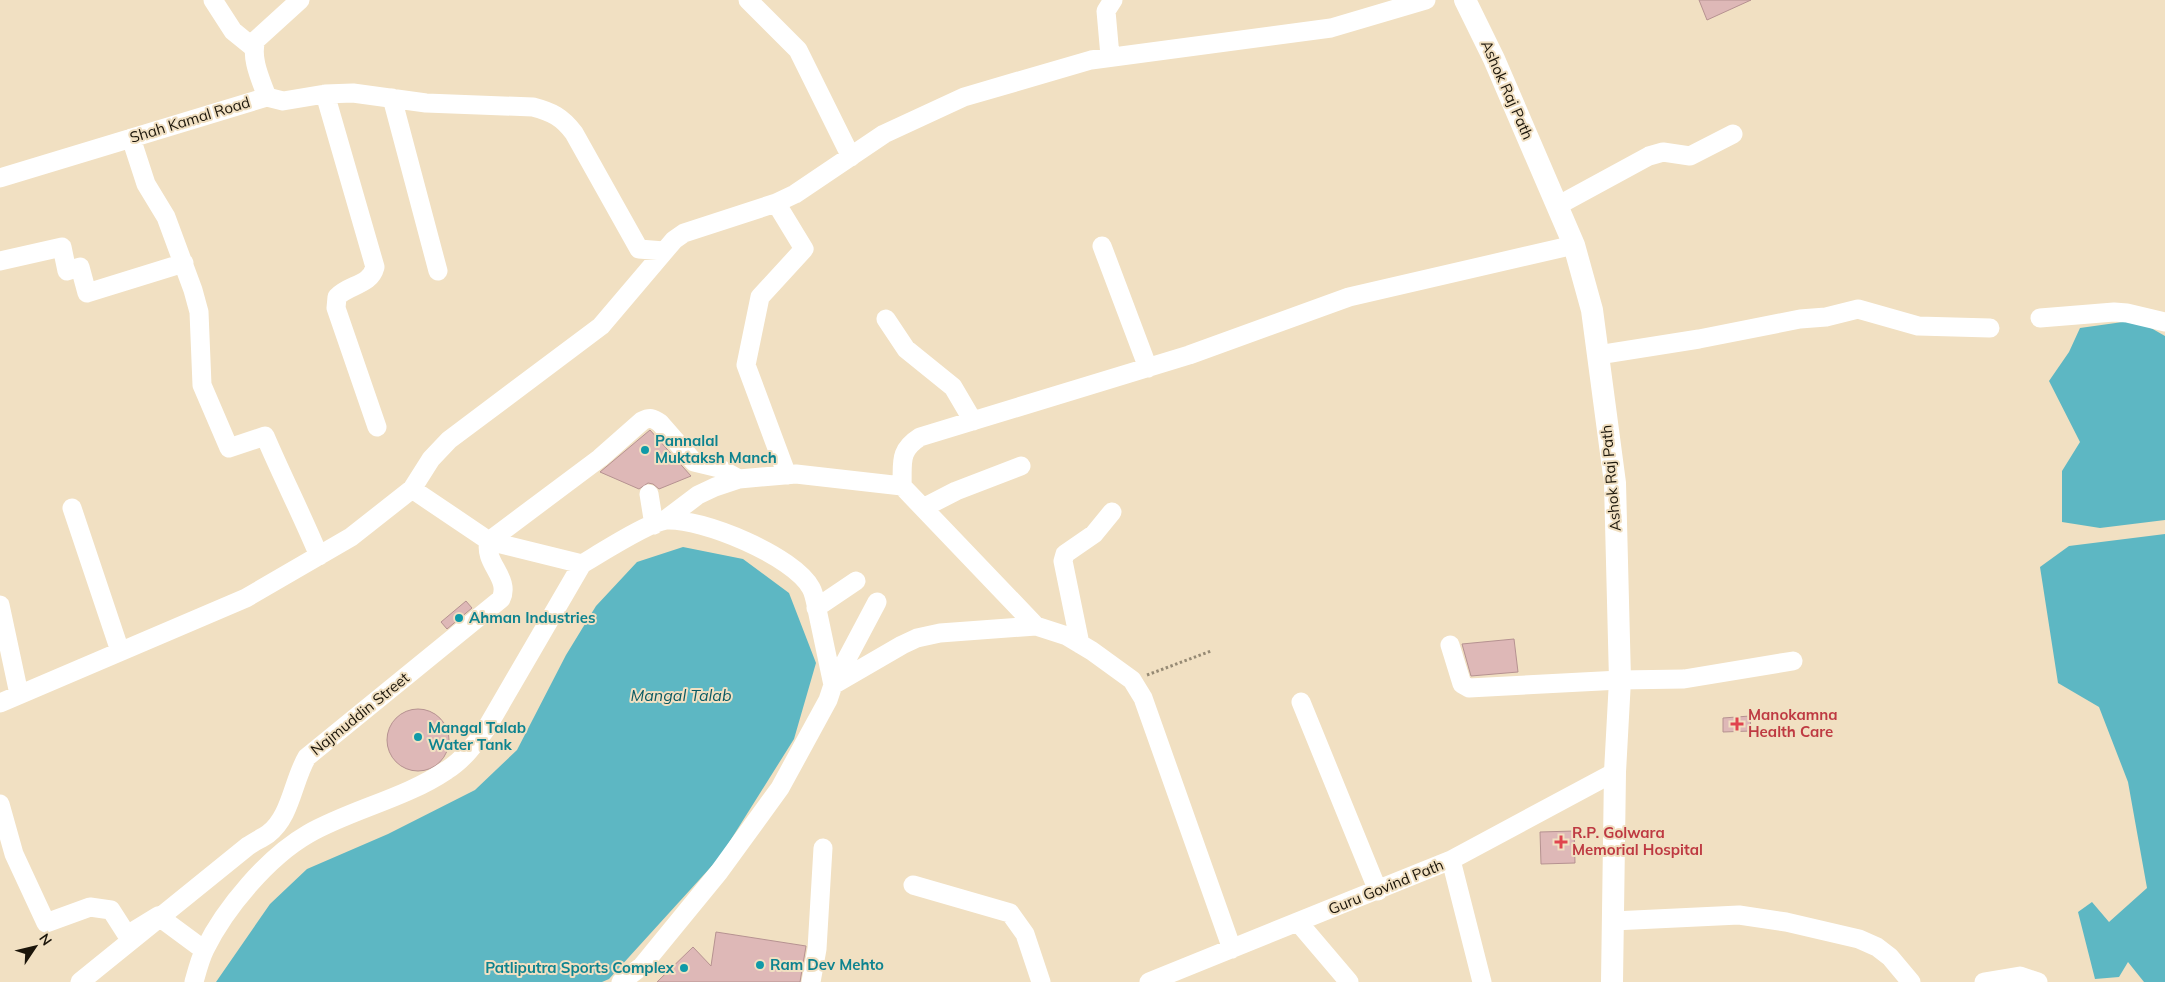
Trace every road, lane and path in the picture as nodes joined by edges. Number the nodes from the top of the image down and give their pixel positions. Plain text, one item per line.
1 (213, 0) edge
2 (300, 0) edge
3 (748, 0) edge
4 (1113, 0) edge
5 (1426, 0) edge
6 (1465, 0) edge
7 (254, 48) junction
8 (1110, 56) junction
9 (325, 94) junction
10 (267, 97) junction
11 (392, 98) junction
12 (1733, 134) dead end
13 (131, 138) junction
14 (851, 157) junction
15 (0, 178) edge
16 (776, 203) junction
17 (1557, 206) junction
18 (1574, 245) junction
19 (1102, 246) dead end
20 (664, 251) junction
21 (0, 261) edge
22 (184, 262) junction
23 (438, 271) dead end
24 (2040, 318) dead end
25 (886, 319) dead end
26 (2165, 322) edge
27 (1990, 328) dead end
28 (1598, 355) junction
29 (1148, 368) junction
30 (973, 421) junction
31 (377, 427) dead end
32 (1021, 466) dead end
33 (787, 475) junction
34 (739, 479) junction
35 (902, 486) junction
36 (412, 490) junction
37 (649, 494) dead end
38 (72, 508) dead end
39 (923, 508) junction
40 (1112, 512) dead end
41 (660, 523) junction
42 (489, 541) junction
43 (319, 556) junction
44 (582, 564) junction
45 (856, 581) dead end
46 (877, 602) dead end
47 (0, 605) edge
48 (816, 608) junction
49 (1036, 626) junction
50 (1080, 644) junction
51 (1450, 645) dead end
52 (120, 651) junction
53 (1211, 651) dead end
54 (1793, 661) dead end
55 (1132, 680) junction
56 (1620, 680) junction
57 (833, 685) junction
58 (19, 694) junction
59 (0, 702) edge
60 (1301, 702) dead end
61 (1615, 772) junction
62 (0, 804) edge
63 (823, 848) dead end
64 (1451, 860) junction
65 (913, 885) dead end
66 (1378, 891) junction
67 (158, 916) junction
68 (1613, 921) junction
69 (1298, 922) junction
70 (1232, 949) junction
71 (204, 950) junction
72 (80, 982) edge
73 (194, 982) edge
74 (621, 982) edge
75 (811, 982) edge
76 (1041, 982) edge
77 (1149, 982) edge
78 (1349, 982) edge
79 (1482, 982) edge
80 (1612, 982) edge
81 (1911, 982) edge
82 (1984, 982) edge
83 (2038, 982) edge

1 - 7 street
2 - 7 street
3 - 14 street
4 - 8 street
5 - 8 street
6 - 17 main road, Ashok Raj Path
7 - 10 street, Shah Kamal Road
8 - 14 street
9 - 10 street
9 - 11 street
9 - 31 street
10 - 13 street, Shah Kamal Road
11 - 20 street
11 - 23 street
12 - 17 street
13 - 15 street, Shah Kamal Road
13 - 22 street
14 - 16 street
16 - 20 street
16 - 33 street
17 - 18 main road, Ashok Raj Path
18 - 28 main road, Ashok Raj Path
18 - 29 street
19 - 29 street
20 - 36 street
21 - 22 street
22 - 43 street
24 - 26 street
25 - 30 street
27 - 28 street
28 - 56 main road, Ashok Raj Path
29 - 30 street
30 - 35 street
32 - 39 street
33 - 34 street
33 - 35 street
34 - 41 street
34 - 42 street
35 - 39 street
36 - 42 street
36 - 43 street
37 - 41 street
38 - 52 street
39 - 49 street
40 - 50 street
41 - 44 street
41 - 48 street
42 - 44 street
42 - 67 street, Najmuddin Street
43 - 52 street
44 - 71 street
45 - 48 street
46 - 57 street
47 - 58 street
48 - 57 street
49 - 50 street
49 - 57 street
50 - 55 street
51 - 56 street
52 - 58 street
53 - 55 path
54 - 56 street
55 - 70 street
56 - 61 main road, Ashok Raj Path
57 - 74 street
58 - 59 street
60 - 66 street
61 - 64 street, Guru Govind Path
61 - 68 main road, Ashok Raj Path
62 - 67 street
63 - 75 street
64 - 66 street, Guru Govind Path
64 - 79 street
65 - 76 street
66 - 69 street, Guru Govind Path
67 - 71 street
67 - 72 street, Najmuddin Street
68 - 80 main road, Ashok Raj Path
68 - 81 street
69 - 70 street, Guru Govind Path
69 - 78 street
70 - 77 street, Guru Govind Path
71 - 73 street
82 - 83 street

